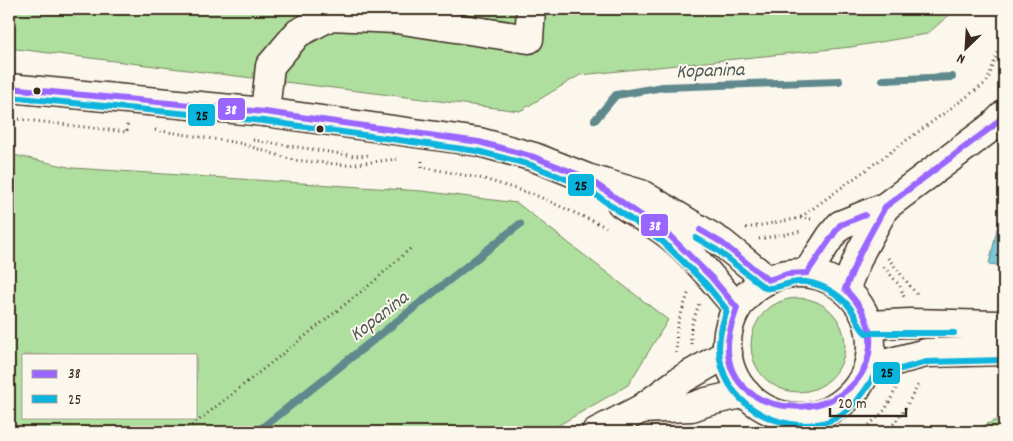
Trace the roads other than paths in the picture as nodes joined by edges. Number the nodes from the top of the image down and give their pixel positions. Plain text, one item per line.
1 (531, 9) edge
2 (9, 88) edge
3 (265, 112) junction
4 (1004, 115) edge
5 (587, 178) junction
6 (885, 207) junction
7 (807, 273) junction
8 (768, 280) junction
9 (845, 289) junction
10 (737, 308) junction
11 (869, 325) junction
12 (1004, 326) edge
13 (1004, 351) edge
14 (728, 353) junction
15 (868, 368) junction
16 (746, 393) junction
17 (641, 409) junction
18 (823, 423) edge
19 (783, 424) edge
20 (596, 432) edge

1 - 3 street
2 - 3 street
3 - 5 street
4 - 6 street
5 - 8 street
5 - 10 street
6 - 7 street
6 - 9 street
7 - 8 street
7 - 9 street
8 - 10 street
9 - 11 street
10 - 14 street
11 - 12 street
11 - 15 street
13 - 15 street
14 - 16 street
14 - 17 street
15 - 18 street
16 - 17 street
16 - 19 street
17 - 20 street
18 - 19 street

